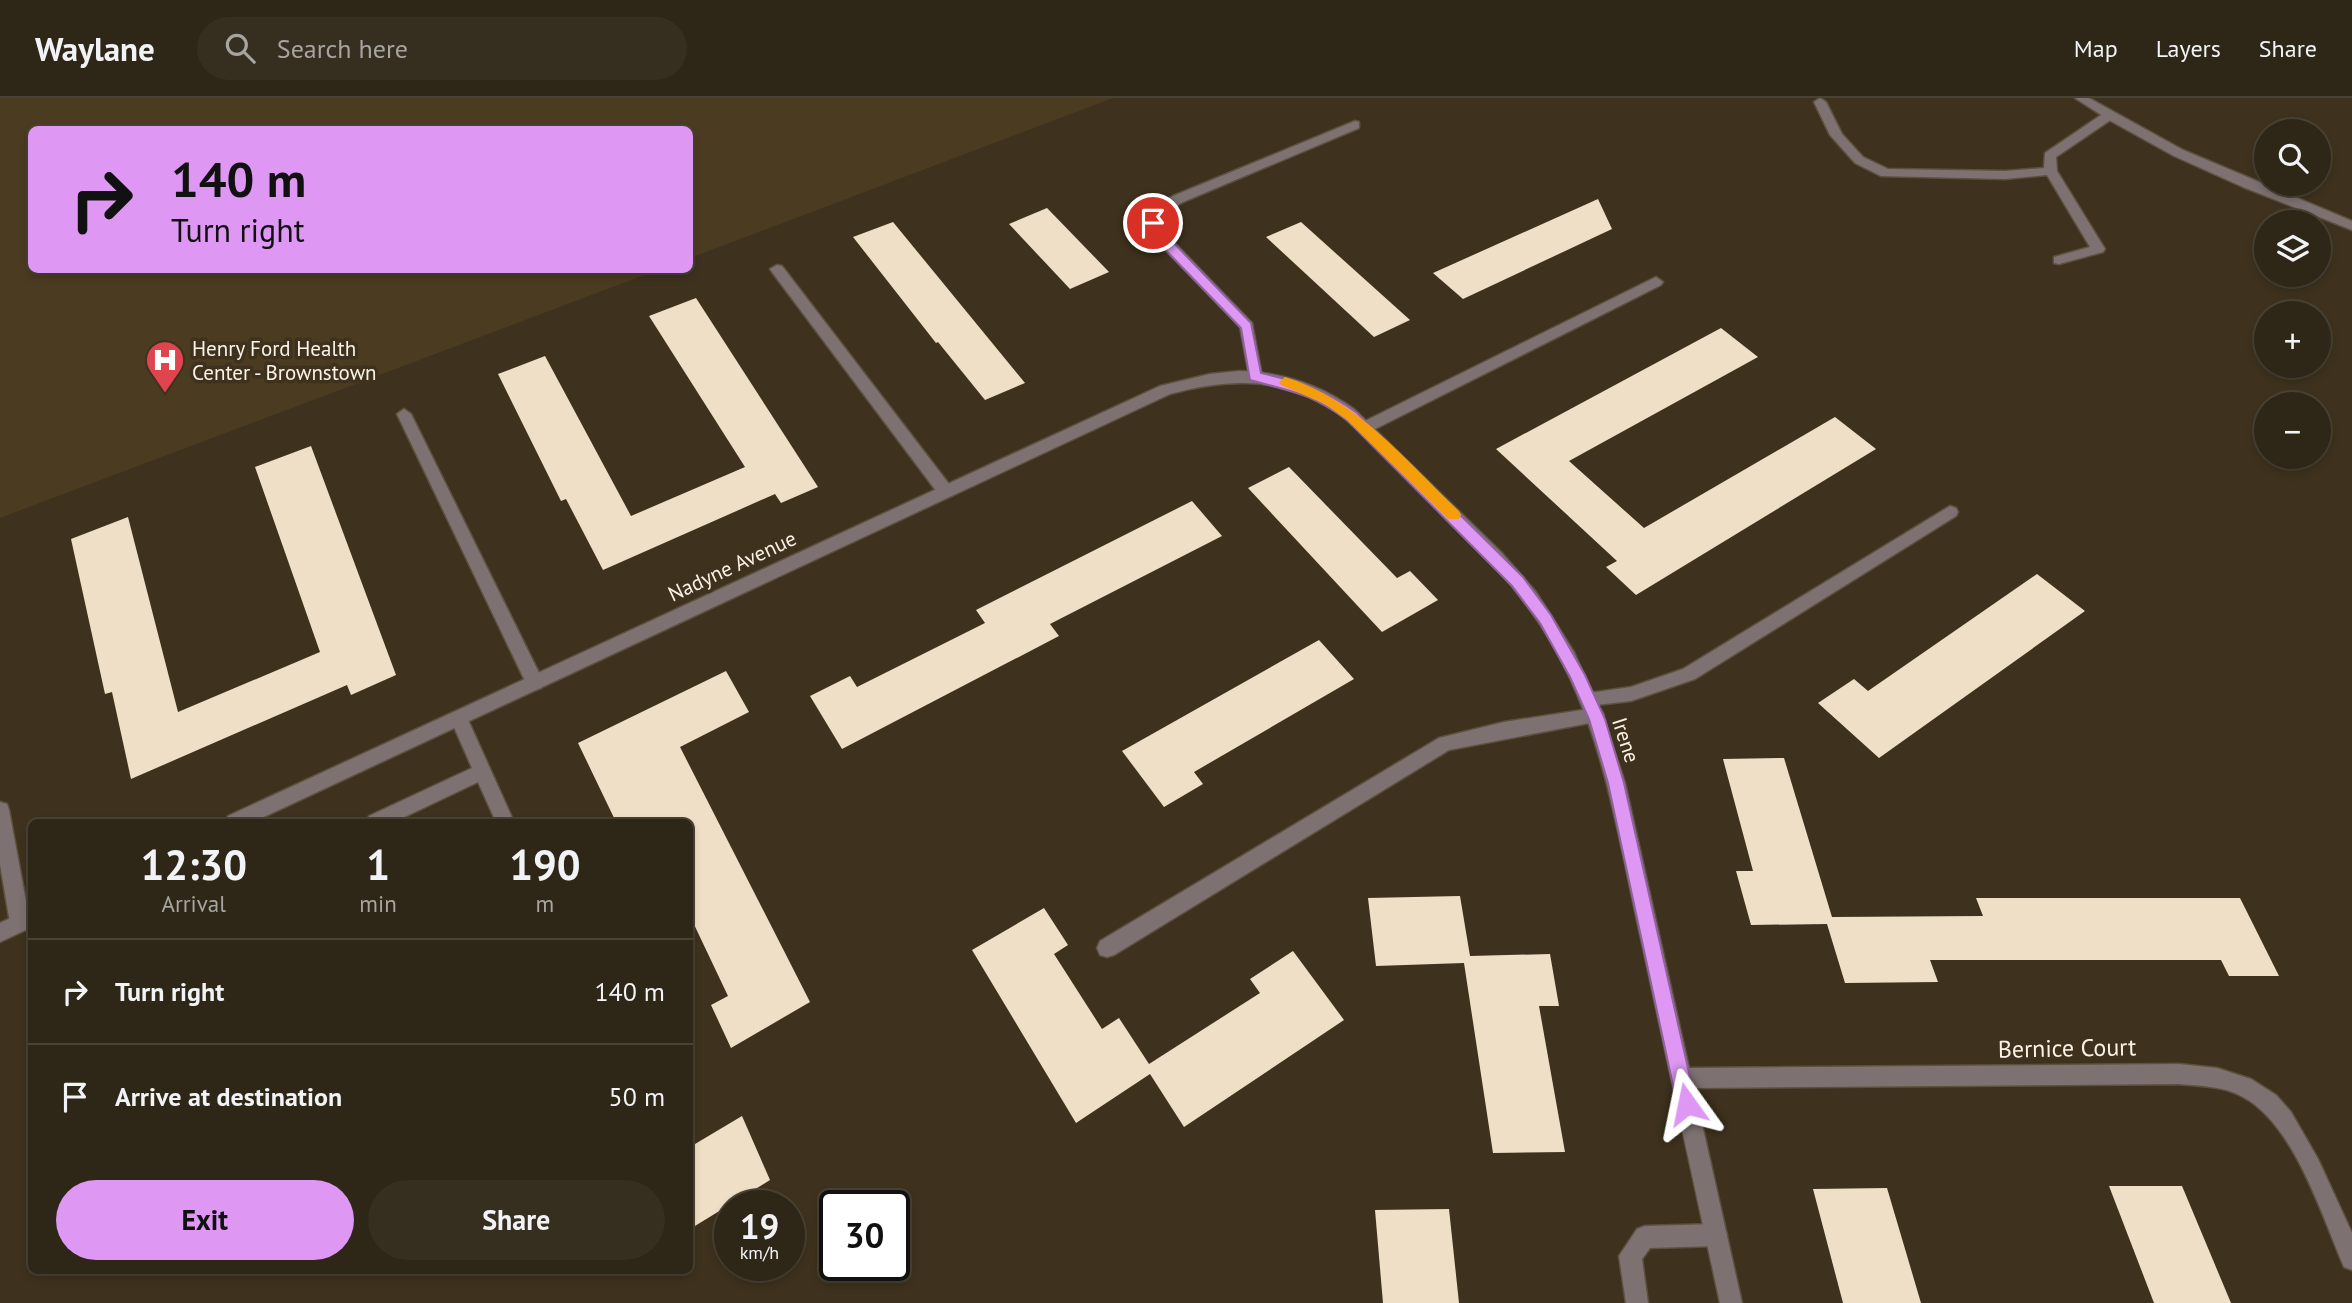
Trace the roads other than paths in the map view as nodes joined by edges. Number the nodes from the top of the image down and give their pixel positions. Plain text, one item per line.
1 (2081, 98) edge
2 (1820, 102) dead end
3 (2108, 116) junction
4 (1355, 125) dead end
5 (2052, 171) junction
6 (2352, 226) edge
7 (2059, 260) dead end
8 (777, 270) dead end
9 (1656, 282) dead end
10 (1255, 376) junction
11 (404, 414) dead end
12 (1364, 428) junction
13 (946, 492) junction
14 (1950, 512) dead end
15 (535, 683) junction
16 (1591, 707) junction
17 (459, 718) junction
18 (483, 771) junction
19 (0, 810) edge
20 (241, 819) edge
21 (382, 819) edge
22 (504, 819) edge
23 (26, 920) edge
24 (0, 933) edge
25 (1107, 947) dead end
26 (1681, 1078) junction
27 (1716, 1235) junction
28 (2352, 1259) edge
29 (1637, 1303) edge
30 (1731, 1303) edge

1 - 3 street
2 - 5 street
3 - 5 street
3 - 6 street
4 - 10 street
5 - 7 street
8 - 13 street
9 - 12 street
10 - 12 street, Irene
10 - 13 street, Nadyne Avenue
11 - 15 street
12 - 16 street, Irene
13 - 15 street, Nadyne Avenue
14 - 16 street
15 - 17 street, Nadyne Avenue
16 - 25 street
16 - 26 street, Irene
17 - 18 street
17 - 20 street, Nadyne Avenue
18 - 21 street
18 - 22 street
19 - 23 street
23 - 24 street
26 - 27 street, Irene
26 - 28 street, Bernice Court
27 - 29 street
27 - 30 street, Irene

